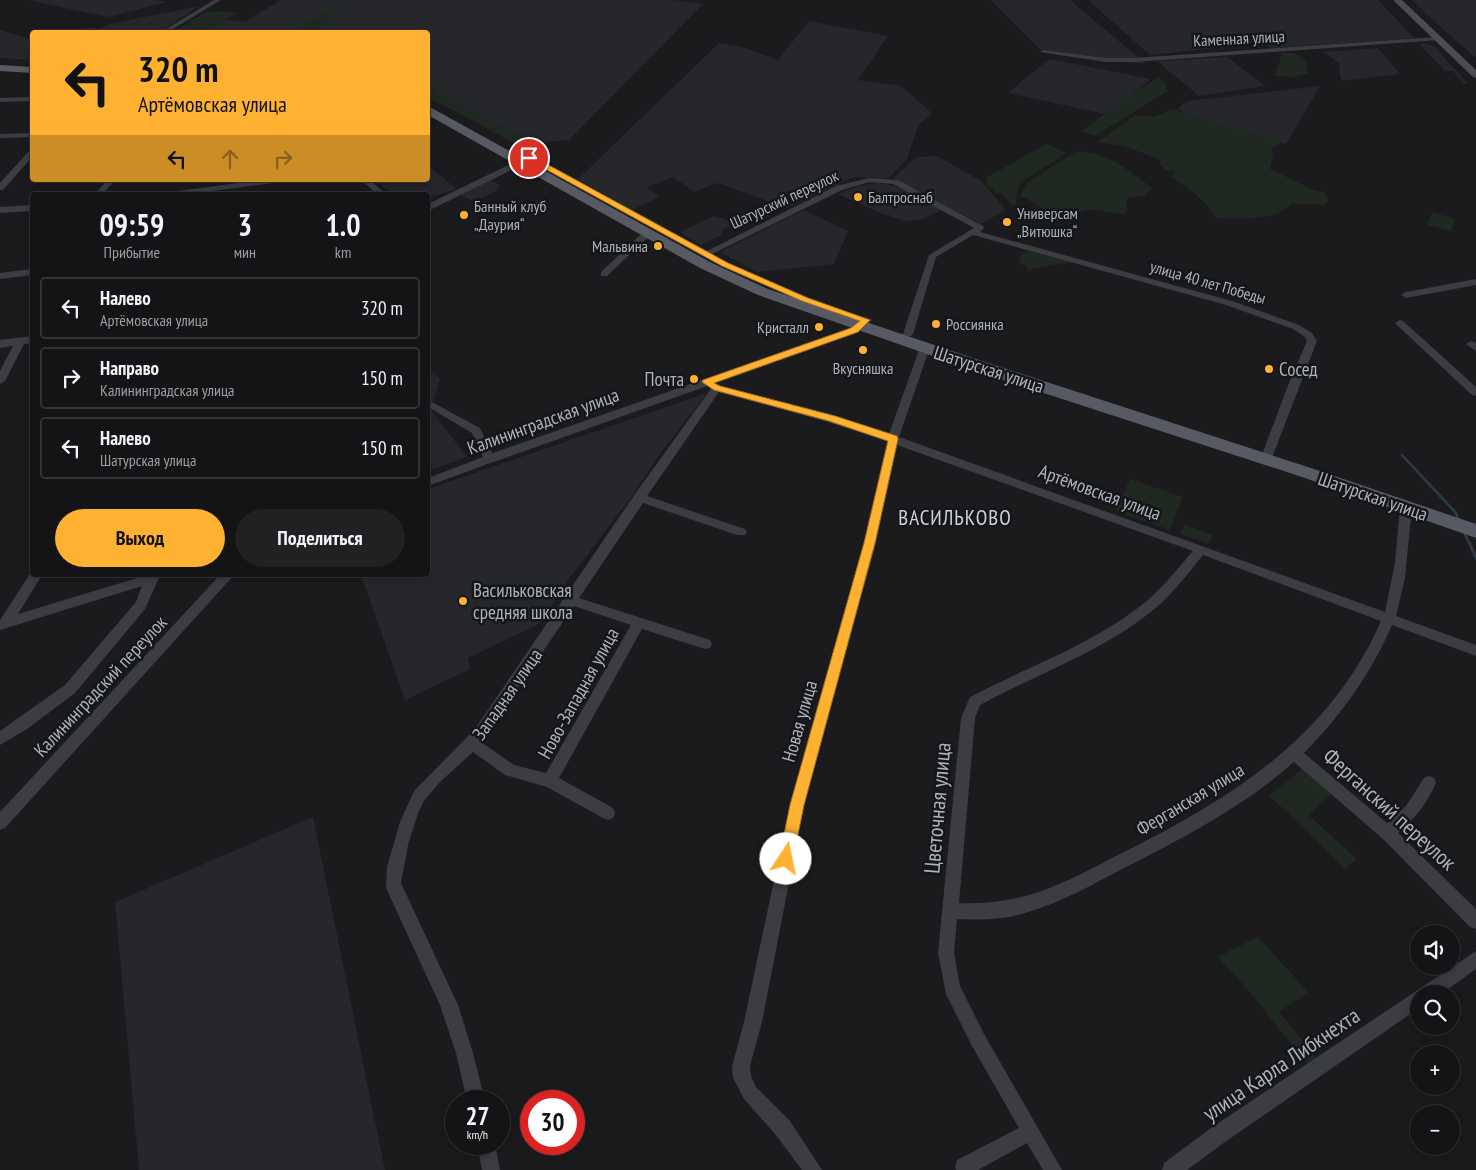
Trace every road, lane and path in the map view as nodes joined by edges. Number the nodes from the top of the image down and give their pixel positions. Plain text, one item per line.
1 (218, 0) edge
2 (1397, 0) edge
3 (167, 30) edge
4 (1438, 39) junction
5 (1043, 52) dead end
6 (0, 64) edge
7 (30, 66) edge
8 (0, 68) edge
9 (30, 70) edge
10 (1476, 75) edge
11 (30, 99) edge
12 (0, 100) edge
13 (430, 104) edge
14 (430, 111) edge
15 (30, 135) edge
16 (0, 136) edge
17 (30, 155) edge
18 (525, 160) junction
19 (0, 175) edge
20 (11, 175) junction
21 (109, 182) edge
22 (249, 182) edge
23 (367, 182) edge
24 (217, 184) edge
25 (0, 188) edge
26 (101, 192) edge
27 (177, 192) edge
28 (379, 192) edge
29 (430, 206) edge
30 (30, 208) edge
31 (0, 210) edge
32 (974, 232) junction
33 (650, 234) junction
34 (705, 260) junction
35 (30, 272) edge
36 (604, 274) dead end
37 (0, 276) edge
38 (1476, 282) edge
39 (1406, 295) dead end
40 (863, 323) junction
41 (1400, 323) dead end
42 (908, 334) junction
43 (30, 340) edge
44 (20, 342) junction
45 (0, 344) edge
46 (924, 348) junction
47 (0, 381) edge
48 (712, 385) junction
49 (1476, 393) edge
50 (430, 404) edge
51 (893, 439) junction
52 (1268, 456) junction
53 (489, 459) junction
54 (430, 481) edge
55 (639, 497) junction
56 (1406, 506) junction
57 (1448, 516) junction
58 (1472, 524) edge
59 (741, 532) dead end
60 (1202, 549) junction
61 (35, 577) edge
62 (150, 577) edge
63 (153, 577) edge
64 (226, 577) edge
65 (571, 600) junction
66 (1390, 618) junction
67 (639, 623) junction
68 (3, 624) edge
69 (705, 644) dead end
70 (1476, 652) edge
71 (0, 739) edge
72 (473, 744) junction
73 (1294, 753) junction
74 (550, 781) junction
75 (1429, 783) dead end
76 (608, 813) dead end
77 (0, 823) edge
78 (1386, 832) junction
79 (951, 911) junction
80 (1476, 921) edge
81 (1476, 959) edge
82 (1439, 985) edge
83 (1410, 1004) edge
84 (474, 1090) edge
85 (1030, 1132) junction
86 (488, 1155) edge
87 (964, 1167) dead end
88 (491, 1170) edge
89 (814, 1170) edge
90 (1053, 1170) edge
91 (1171, 1170) edge

1 - 3 street
2 - 4 main road
4 - 5 street, Каменная улица
4 - 10 main road
6 - 7 main road
8 - 9 main road
11 - 12 street
13 - 18 main road
14 - 18 main road
15 - 16 street
17 - 20 street
18 - 29 street
18 - 33 main road, Шатурская улица
18 - 34 main road, Шатурская улица
19 - 20 street
20 - 25 street
21 - 26 street
22 - 24 street
23 - 28 street
24 - 27 street
30 - 31 street
32 - 34 street, Шатурский переулок
32 - 42 street
32 - 52 street, улица 40 лет Победы
33 - 34 main road, Шатурская улица
33 - 36 street
34 - 40 main road, Шатурская улица
35 - 37 street
38 - 39 street
40 - 42 main road, Шатурская улица
40 - 46 main road, Шатурская улица
40 - 48 street, Калининградская улица
41 - 49 street
42 - 52 main road, Шатурская улица
43 - 44 street
44 - 45 street
44 - 47 street
46 - 51 street, Новая улица
46 - 52 main road, Шатурская улица
48 - 51 street, Артёмовская улица
48 - 53 street, Калининградская улица
48 - 55 street, Западная улица
50 - 53 street
51 - 60 street, Артёмовская улица
51 - 89 street, Новая улица
52 - 56 main road, Шатурская улица
52 - 57 main road, Шатурская улица
53 - 54 street, Калининградская улица
55 - 59 street
55 - 65 street, Западная улица
56 - 57 main road, Шатурская улица
56 - 66 street, Ферганская улица
57 - 58 main road, Шатурская улица
60 - 66 street, Артёмовская улица
60 - 79 street, Цветочная улица
61 - 68 street
62 - 68 street
63 - 71 street
64 - 77 street, Калининградский переулок
65 - 67 street
65 - 72 street, Западная улица
66 - 70 street, Артёмовская улица
66 - 73 street, Ферганская улица
67 - 69 street
67 - 74 street, Ново-Западная улица
72 - 74 street
72 - 84 street, Западная улица
73 - 78 street, Ферганский переулок
73 - 79 street, Ферганская улица
74 - 76 street
75 - 78 street
78 - 80 street, Ферганский переулок
79 - 85 street, Цветочная улица
81 - 82 street
83 - 91 street, улица Карла Либкнехта
85 - 87 street
85 - 90 street, Цветочная улица
86 - 88 street

